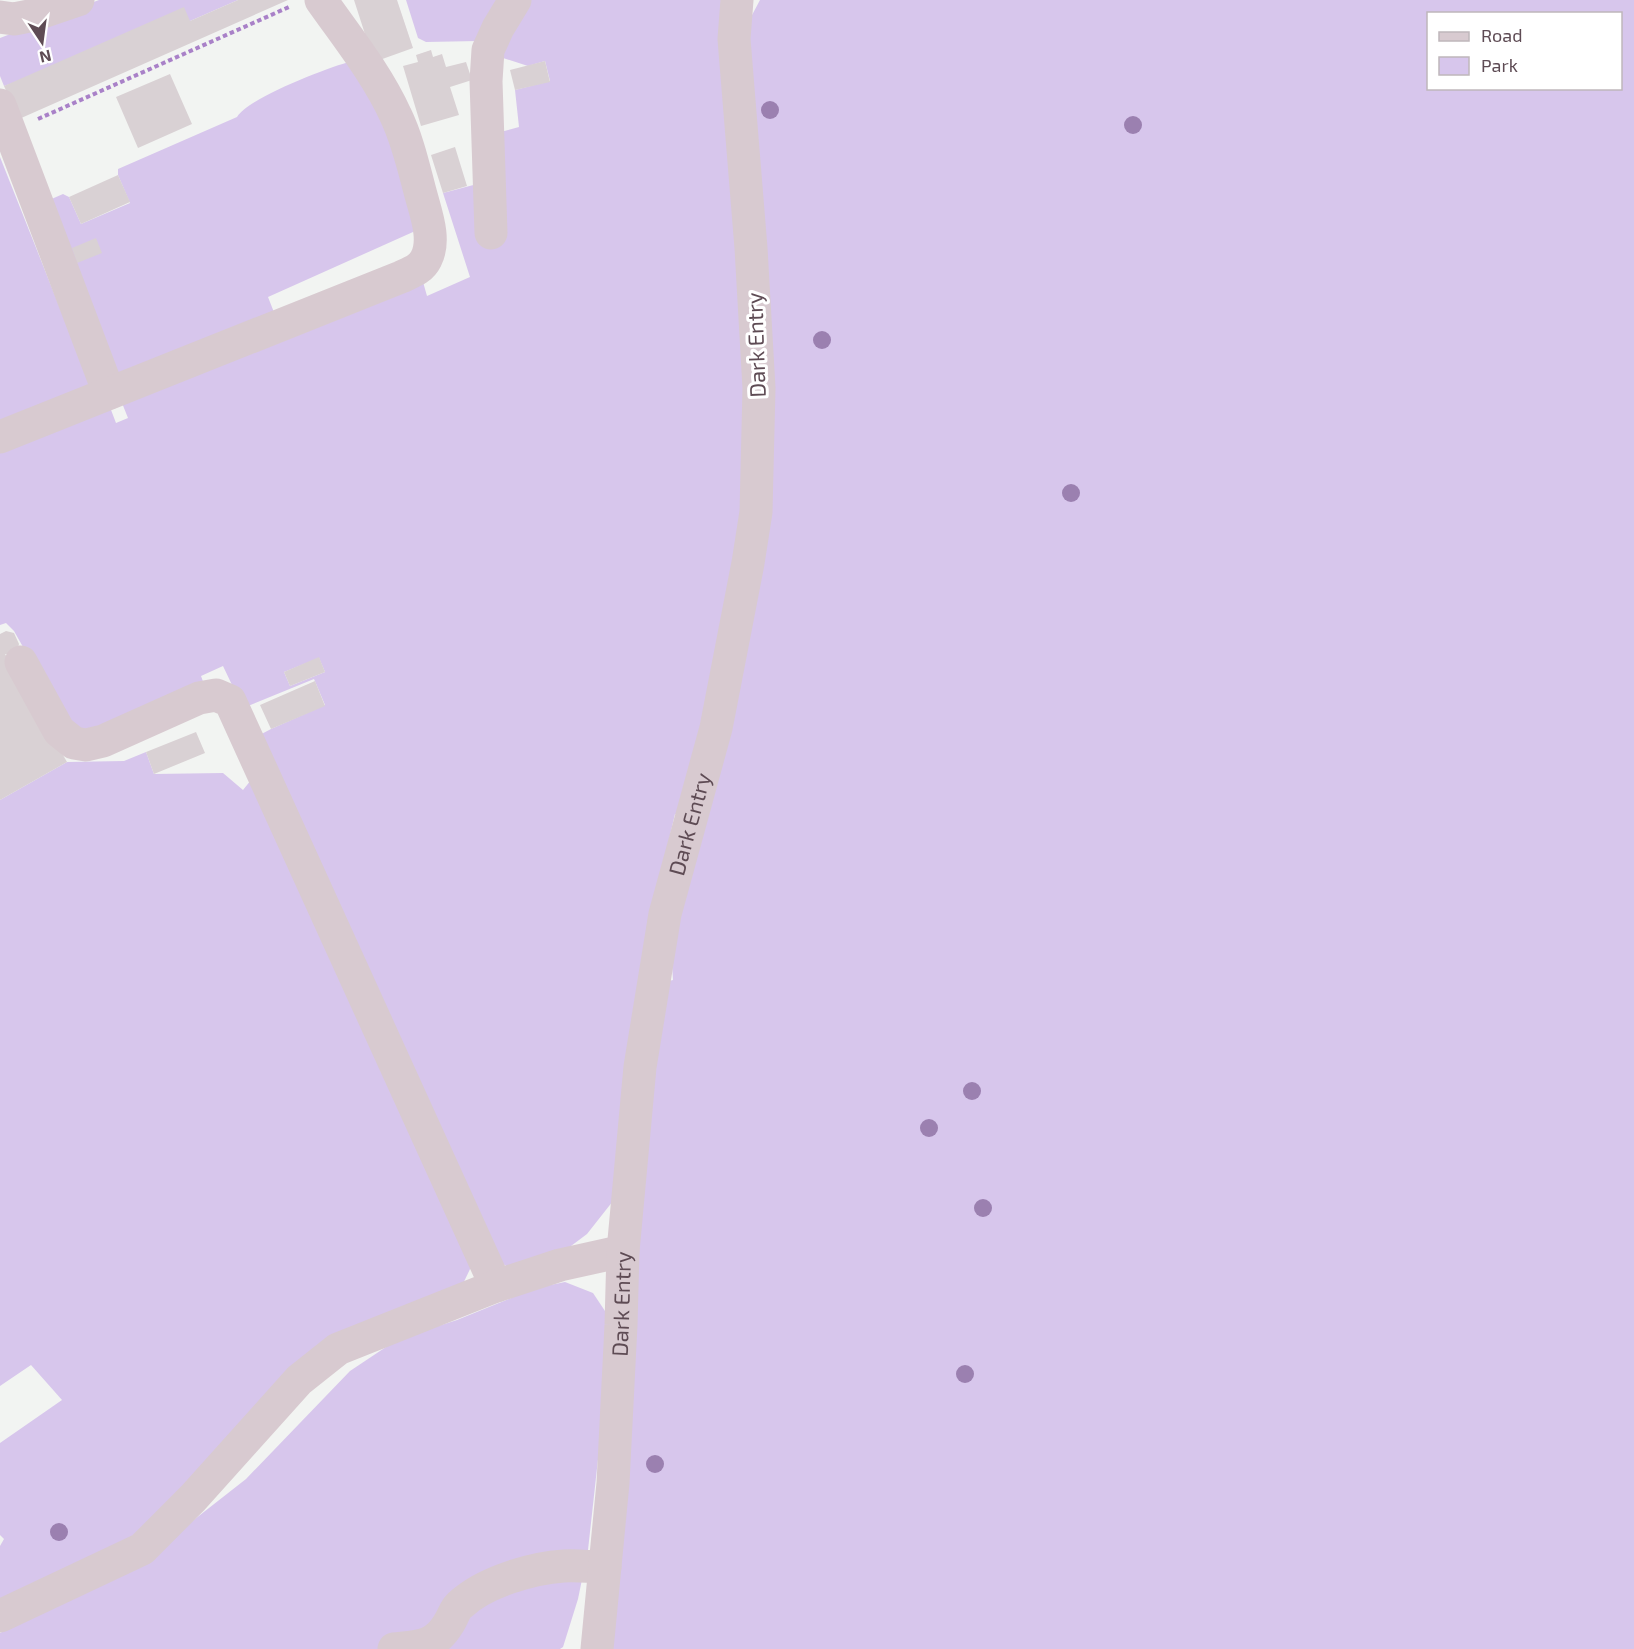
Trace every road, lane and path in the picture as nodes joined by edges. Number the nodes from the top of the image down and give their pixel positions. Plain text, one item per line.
1 (78, 0) edge
2 (515, 0) edge
3 (737, 0) edge
4 (308, 2) edge
5 (0, 17) edge
6 (5, 123) edge
7 (491, 233) dead end
8 (110, 393) junction
9 (0, 437) edge
10 (21, 662) dead end
11 (623, 1251) junction
12 (496, 1286) junction
13 (605, 1567) junction
14 (0, 1616) edge
15 (394, 1649) edge
16 (597, 1649) edge

1 - 5 street
2 - 7 street
3 - 11 street, Dark Entry
4 - 6 path
4 - 8 street
6 - 8 street
8 - 9 street
10 - 12 street
11 - 12 street
11 - 13 street, Dark Entry
12 - 14 street
13 - 15 street
13 - 16 street, Dark Entry

